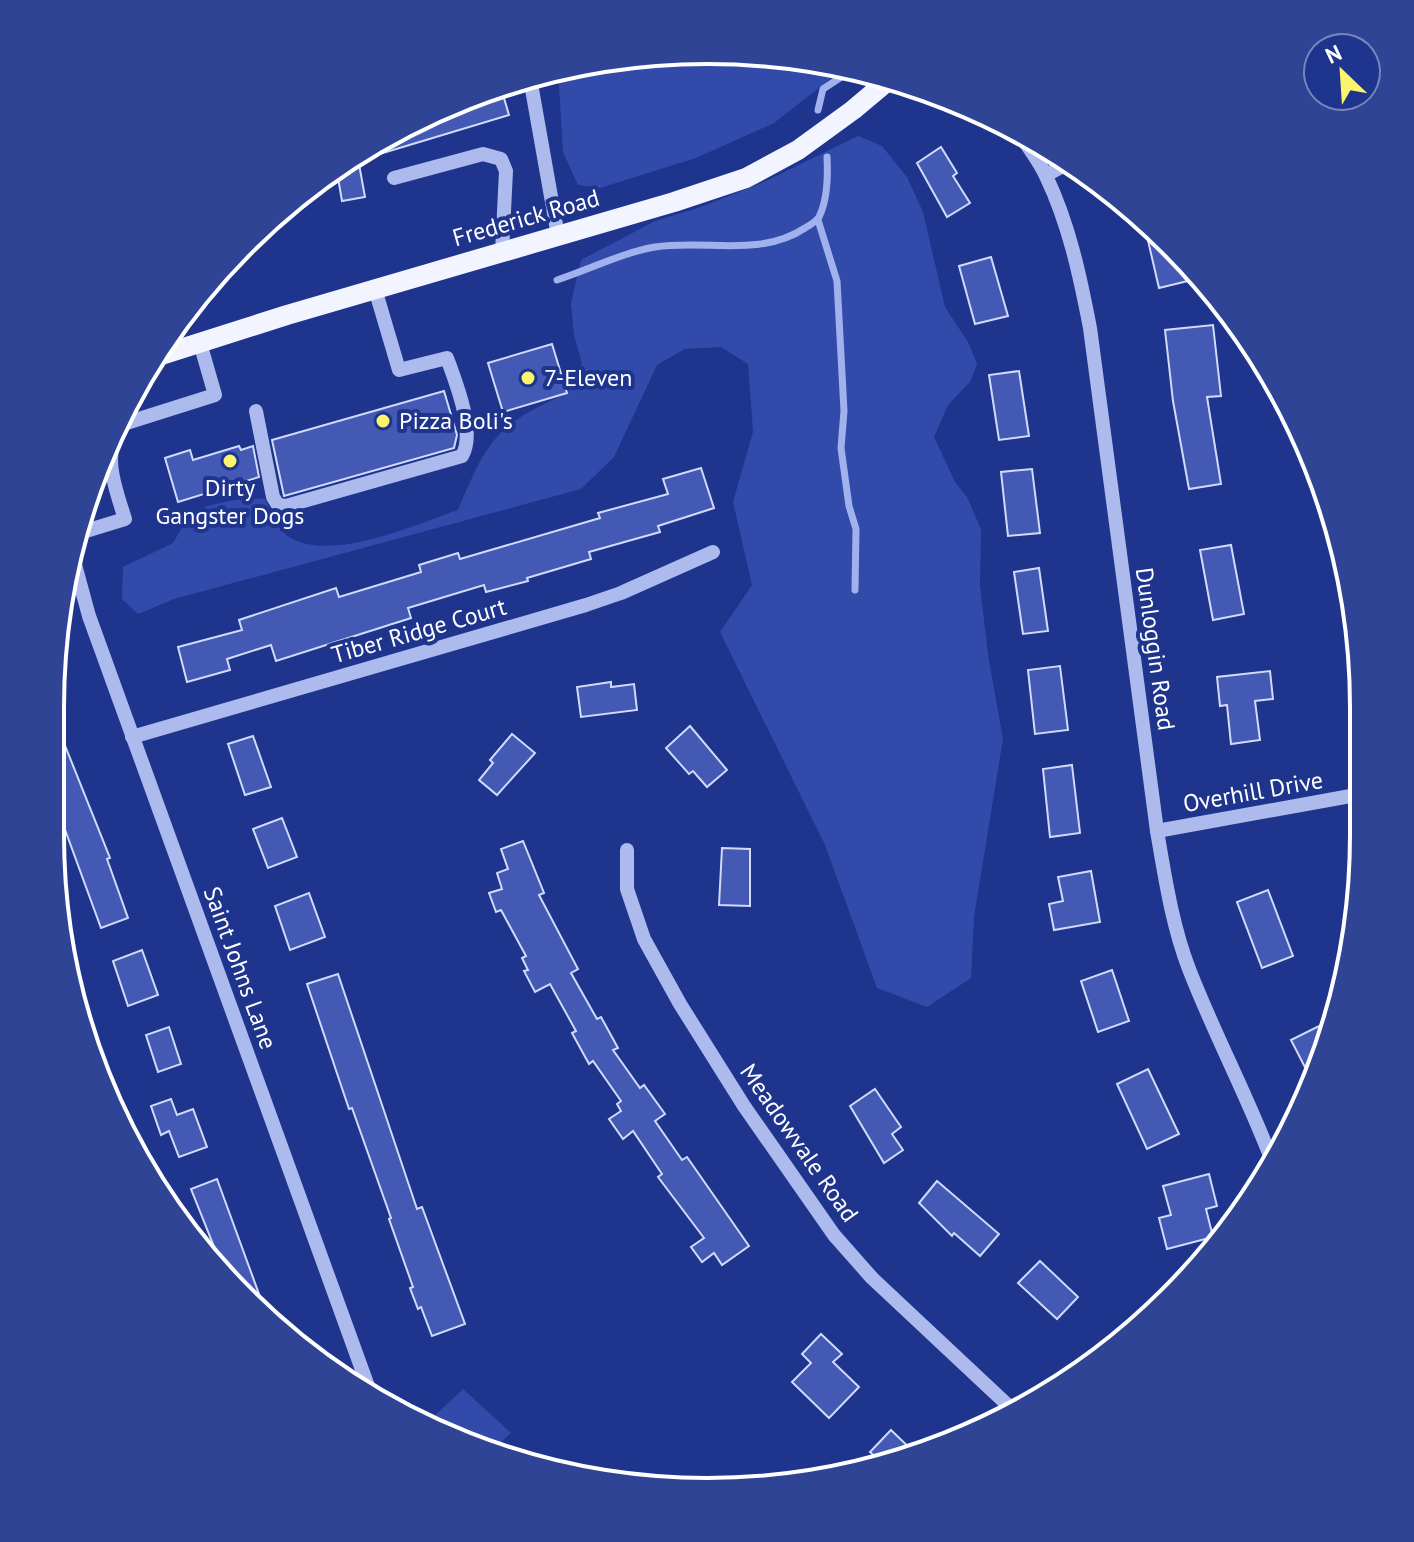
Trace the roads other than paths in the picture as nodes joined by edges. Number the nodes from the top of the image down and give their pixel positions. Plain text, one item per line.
1 (879, 88) edge
2 (532, 89) edge
3 (1031, 152) edge
4 (1058, 168) edge
5 (1046, 175) junction
6 (394, 178) dead end
7 (558, 236) junction
8 (502, 252) junction
9 (375, 289) junction
10 (200, 343) junction
11 (171, 352) edge
12 (256, 411) dead end
13 (131, 422) edge
14 (111, 466) edge
15 (89, 530) edge
16 (713, 552) dead end
17 (78, 575) edge
18 (132, 737) junction
19 (1350, 796) edge
20 (1157, 831) junction
21 (627, 850) dead end
22 (1268, 1150) edge
23 (366, 1380) edge
24 (1006, 1404) edge

1 - 7 main road, Frederick Road
2 - 7 street
3 - 5 street, Dunloggin Road
4 - 5 street
5 - 20 street, Dunloggin Road
6 - 8 street
7 - 8 main road, Frederick Road
8 - 9 main road, Frederick Road
9 - 10 main road, Frederick Road
9 - 12 street
10 - 11 main road, Frederick Road
10 - 13 street
14 - 15 street
16 - 18 street, Tiber Ridge Court
17 - 18 street, Saint Johns Lane
18 - 23 street, Saint Johns Lane
19 - 20 street, Overhill Drive
20 - 22 street, Dunloggin Road
21 - 24 street, Meadowvale Road

